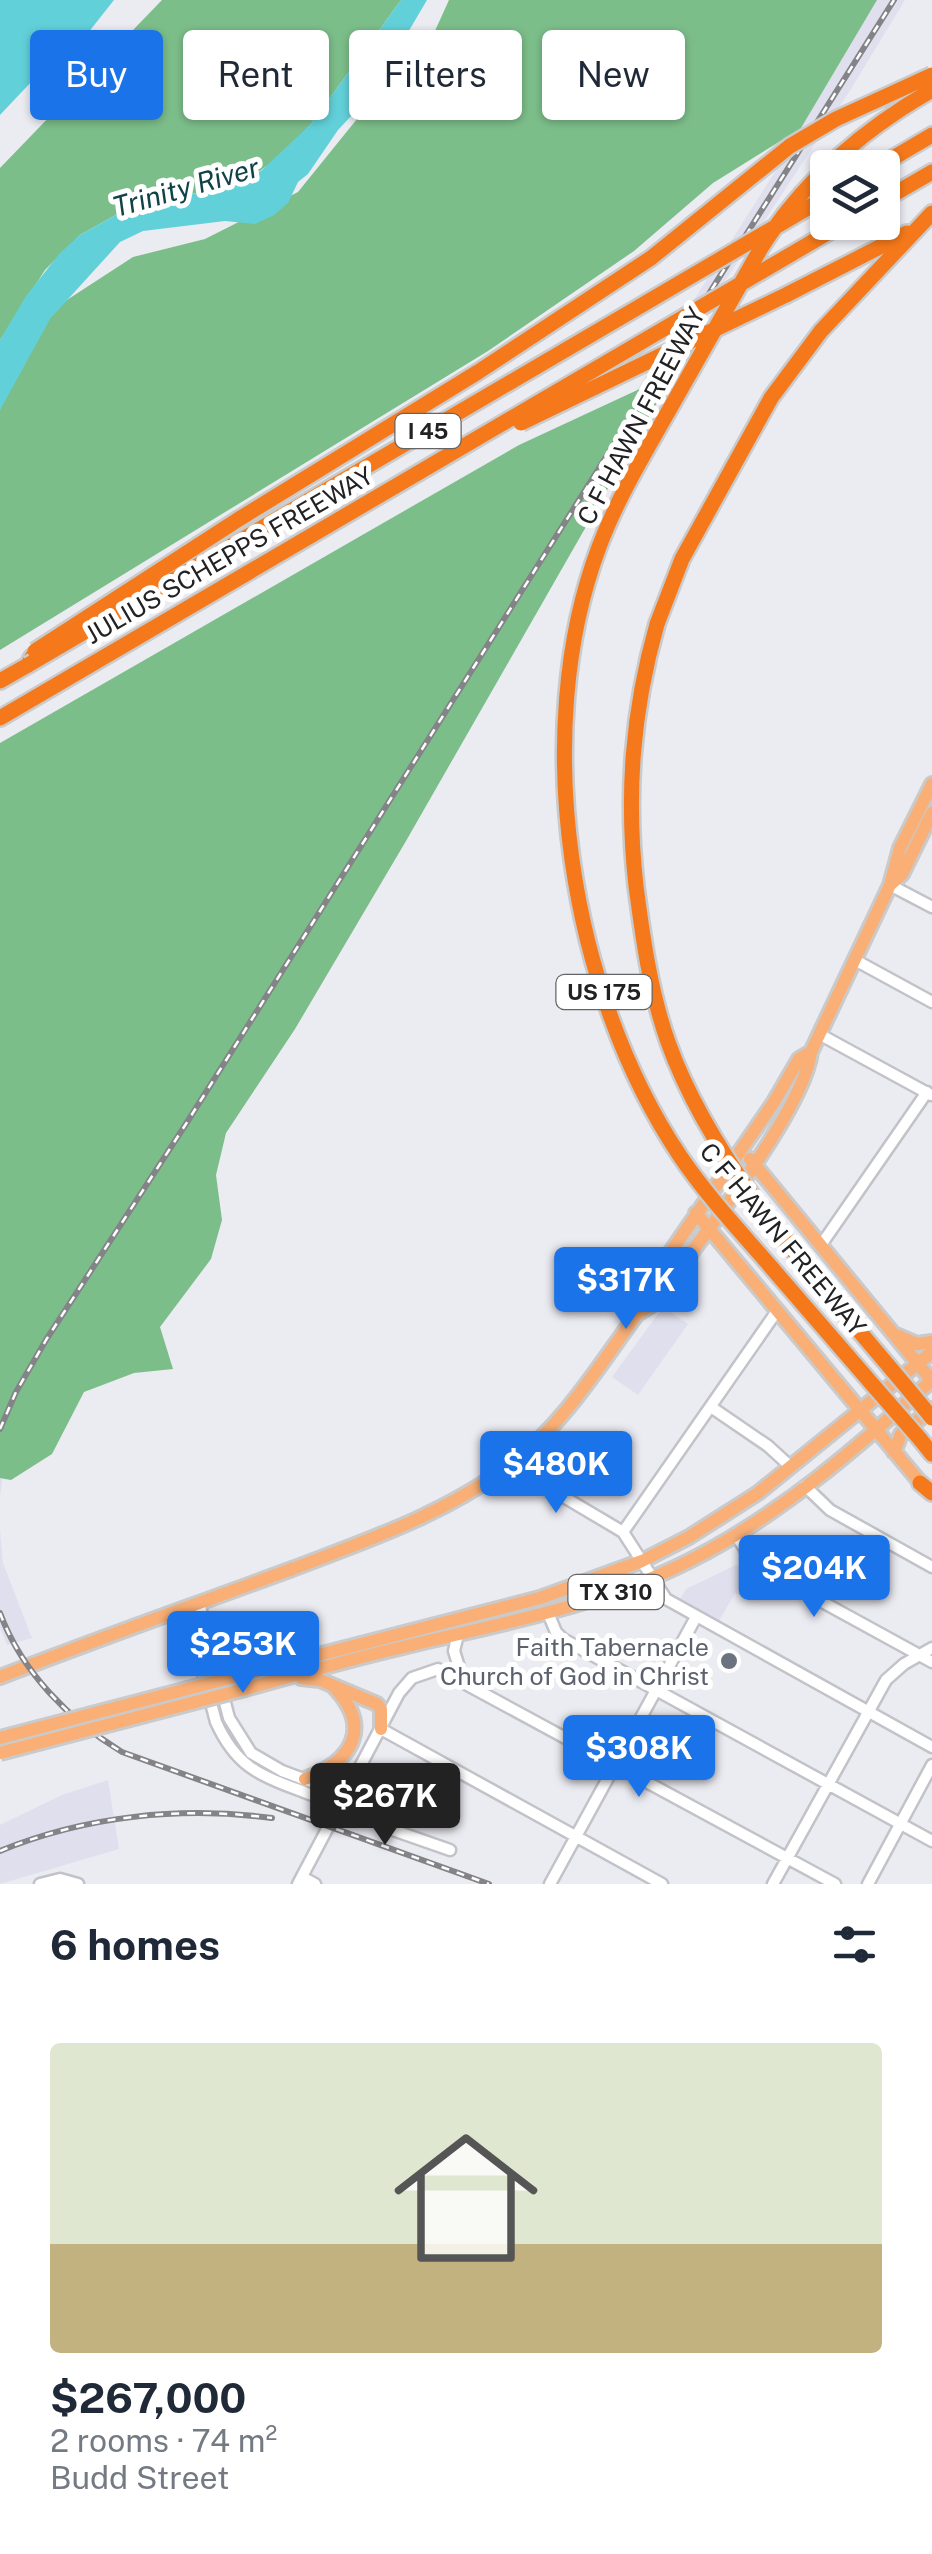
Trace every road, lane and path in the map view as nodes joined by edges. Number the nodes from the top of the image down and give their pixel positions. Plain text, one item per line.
1 (932, 74) edge
2 (932, 90) edge
3 (932, 135) edge
4 (900, 154) edge
5 (932, 172) edge
6 (900, 191) edge
7 (810, 207) edge
8 (932, 216) edge
9 (815, 240) edge
10 (418, 473) junction
11 (28, 665) junction
12 (0, 681) edge
13 (0, 718) edge
14 (931, 787) edge
15 (929, 807) edge
16 (890, 885) junction
17 (932, 906) edge
18 (855, 960) junction
19 (932, 1002) edge
20 (820, 1034) junction
21 (811, 1052) junction
22 (929, 1094) edge
23 (741, 1149) junction
24 (753, 1164) junction
25 (696, 1213) junction
26 (708, 1228) junction
27 (821, 1245) junction
28 (777, 1310) junction
29 (637, 1314) junction
30 (894, 1334) junction
31 (932, 1342) edge
32 (932, 1352) edge
33 (918, 1364) junction
34 (932, 1380) edge
35 (710, 1407) junction
36 (860, 1410) junction
37 (932, 1410) edge
38 (932, 1418) edge
39 (877, 1431) junction
40 (894, 1452) junction
41 (932, 1454) edge
42 (510, 1465) junction
43 (792, 1467) junction
44 (805, 1486) junction
45 (928, 1491) edge
46 (623, 1532) junction
47 (736, 1535) junction
48 (642, 1560) junction
49 (932, 1567) edge
50 (652, 1578) junction
51 (192, 1605) junction
52 (548, 1613) junction
53 (696, 1617) junction
54 (458, 1634) junction
55 (932, 1648) edge
56 (920, 1655) junction
57 (932, 1662) edge
58 (0, 1677) edge
59 (463, 1680) junction
60 (243, 1682) junction
61 (332, 1684) junction
62 (656, 1689) junction
63 (867, 1711) junction
64 (381, 1729) junction
65 (0, 1738) edge
66 (932, 1747) edge
67 (0, 1753) edge
68 (614, 1763) junction
69 (932, 1765) edge
70 (306, 1779) junction
71 (828, 1784) junction
72 (340, 1800) junction
73 (901, 1824) junction
74 (576, 1836) junction
75 (932, 1841) edge
76 (450, 1850) dead end
77 (788, 1858) junction
78 (300, 1880) edge
79 (40, 1884) edge
80 (78, 1884) edge
81 (316, 1884) edge
82 (550, 1884) edge
83 (662, 1884) edge
84 (773, 1884) edge
85 (836, 1884) edge
86 (868, 1884) edge

1 - 11 highway, bridge
2 - 41 highway, C F HAWN FREEWAY / US 175, bridge
3 - 4 highway
5 - 6 highway
7 - 11 highway, JULIUS SCHEPPS FREEWAY / I 45, bridge
8 - 10 highway, bridge
8 - 38 highway, C F HAWN FREEWAY / US 175, bridge
9 - 10 highway, JULIUS SCHEPPS FREEWAY / I 45, bridge
10 - 13 highway, JULIUS SCHEPPS FREEWAY / I 45
11 - 12 highway, JULIUS SCHEPPS FREEWAY / I 45
14 - 15 main road
15 - 16 main road
16 - 17 street
16 - 18 main road
18 - 19 street
18 - 20 main road
20 - 21 main road
20 - 22 street
21 - 23 main road
21 - 24 main road
22 - 27 street
23 - 24 main road, C F HAWN FREEWAY
23 - 25 main road
24 - 26 main road
24 - 27 main road, C F HAWN FREEWAY
25 - 26 main road, C F HAWN FREEWAY
25 - 29 main road
26 - 28 main road, C F HAWN FREEWAY
26 - 29 main road
27 - 30 main road, C F HAWN FREEWAY
28 - 35 street
28 - 36 main road, C F HAWN FREEWAY
29 - 42 main road
30 - 31 main road
30 - 33 main road, C F HAWN FREEWAY
32 - 33 main road, TX 310
33 - 34 main road, C F HAWN FREEWAY
33 - 36 main road, TX 310
34 - 39 main road, TX 310
35 - 43 street
35 - 46 street
36 - 39 main road, C F HAWN FREEWAY
36 - 43 main road, TX 310
37 - 40 main road
39 - 40 main road, C F HAWN FREEWAY
39 - 44 main road, TX 310
40 - 45 main road, C F HAWN FREEWAY
42 - 46 street
42 - 51 main road
43 - 48 main road, TX 310
44 - 47 main road, TX 310
44 - 49 street
46 - 48 street
47 - 50 main road, TX 310
47 - 56 street
48 - 50 street
48 - 60 main road, TX 310
50 - 52 main road, TX 310
50 - 53 street
51 - 58 main road
51 - 70 street
51 - 72 street
52 - 54 main road, TX 310
52 - 62 street
53 - 62 street
53 - 63 street
54 - 59 street
54 - 60 main road, TX 310
55 - 56 street
56 - 57 street
56 - 63 street
59 - 64 street
59 - 68 street
60 - 61 main road
60 - 65 main road, TX 310, bridge
60 - 67 main road, TX 310, bridge
61 - 64 main road
61 - 70 main road
62 - 68 street
62 - 71 street
63 - 66 street
63 - 71 street
64 - 72 street
64 - 74 street
68 - 74 street
68 - 77 street
69 - 73 street
70 - 72 street
71 - 73 street
71 - 77 street
72 - 76 street
72 - 78 street
73 - 75 street
73 - 86 street
74 - 82 street
74 - 83 street
77 - 84 street
77 - 85 street
78 - 81 street
79 - 80 street

